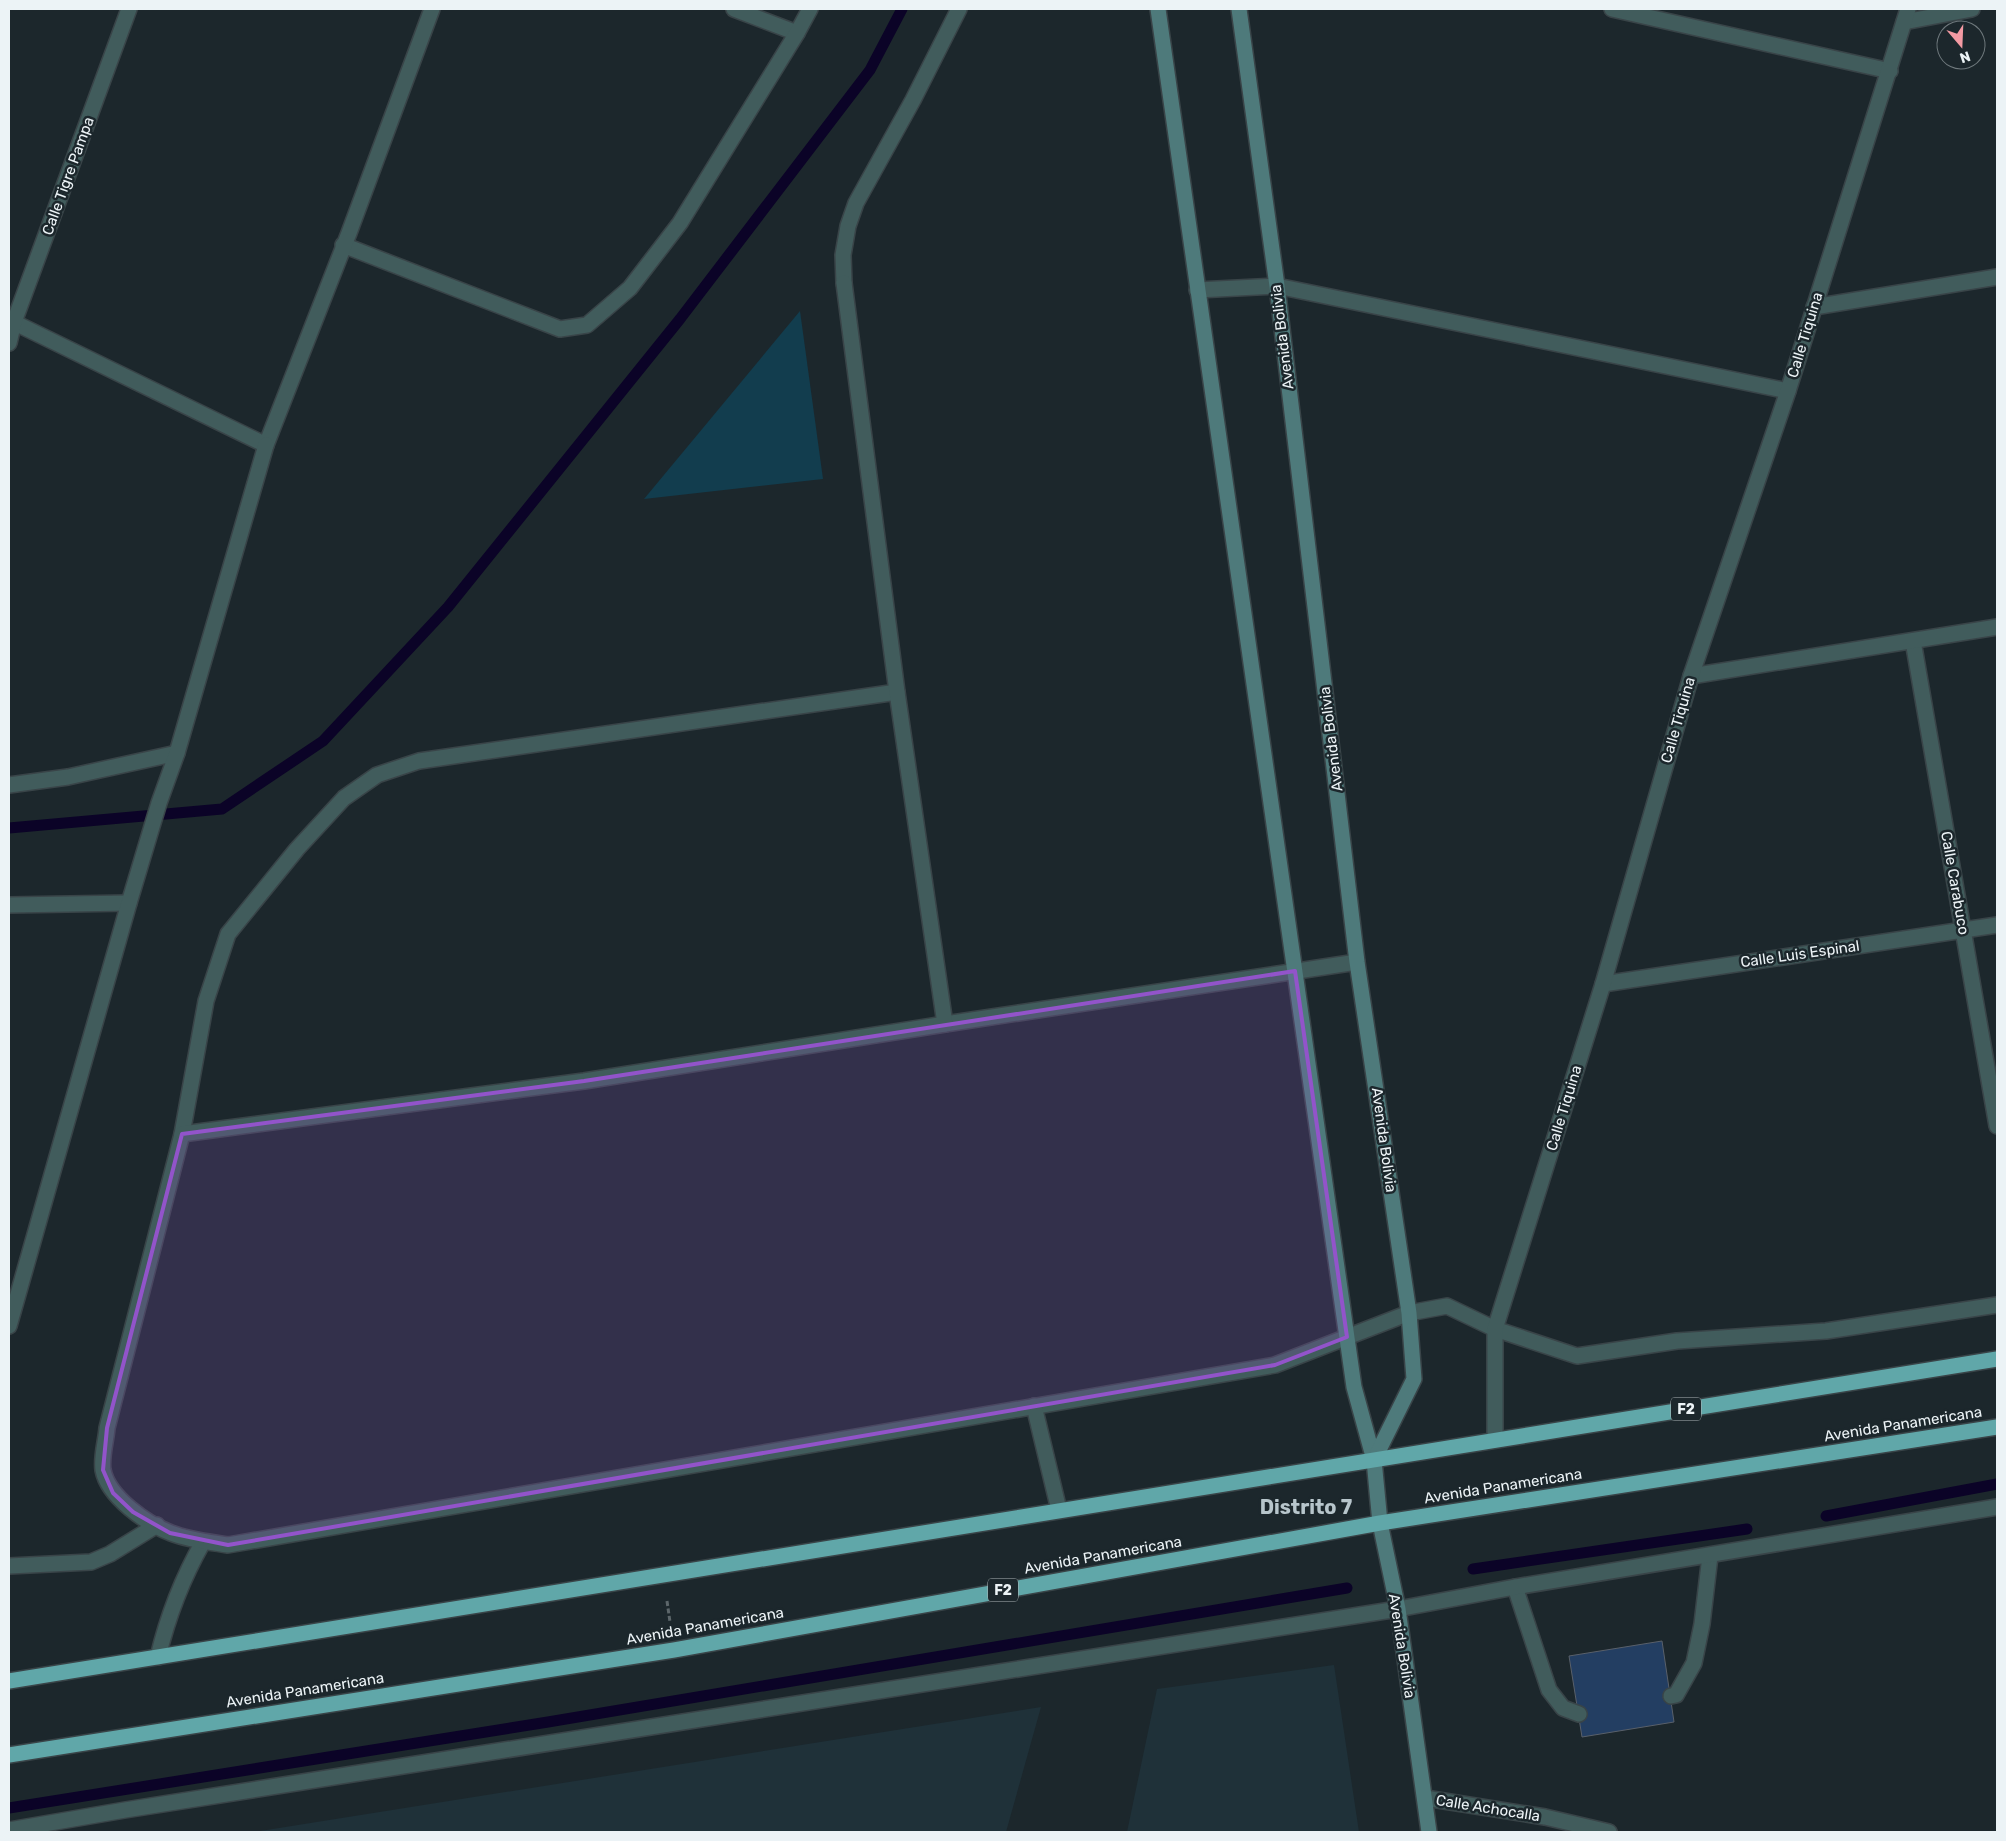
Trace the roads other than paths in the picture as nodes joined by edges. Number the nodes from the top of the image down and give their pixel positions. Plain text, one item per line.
1 (129, 9) edge
2 (432, 9) edge
3 (734, 9) edge
4 (810, 9) edge
5 (959, 9) edge
6 (1158, 9) edge
7 (1240, 9) edge
8 (1612, 9) edge
9 (1972, 9) edge
10 (1906, 15) edge
11 (797, 34) junction
12 (1890, 71) junction
13 (344, 245) junction
14 (1997, 277) edge
15 (1276, 286) junction
16 (1197, 290) junction
17 (1814, 307) junction
18 (11, 321) edge
19 (9, 343) edge
20 (1788, 391) junction
21 (266, 445) junction
22 (1997, 627) edge
23 (1913, 641) junction
24 (1691, 676) junction
25 (897, 692) junction
26 (177, 753) junction
27 (9, 784) edge
28 (129, 903) junction
29 (9, 905) edge
30 (1997, 925) edge
31 (1963, 930) junction
32 (1357, 962) junction
33 (1295, 971) junction
34 (1603, 984) junction
35 (945, 1024) junction
36 (1997, 1126) edge
37 (182, 1134) junction
38 (1997, 1306) edge
39 (1409, 1313) junction
40 (9, 1326) edge
41 (1495, 1329) junction
42 (1347, 1337) junction
43 (1997, 1359) edge
44 (1034, 1406) junction
45 (1997, 1427) edge
46 (1495, 1440) junction
47 (1374, 1460) junction
48 (1997, 1507) edge
49 (1059, 1510) junction
50 (1380, 1523) junction
51 (157, 1525) junction
52 (203, 1542) junction
53 (1710, 1556) junction
54 (9, 1566) edge
55 (1515, 1587) junction
56 (1398, 1609) junction
57 (158, 1657) junction
58 (9, 1681) edge
59 (1671, 1696) dead end
60 (1579, 1714) dead end
61 (9, 1755) edge
62 (1424, 1798) junction
63 (9, 1830) edge
64 (1429, 1832) edge
65 (1609, 1832) edge

1 - 18 street, Calle Tigre Pampa
2 - 13 street
3 - 11 street
4 - 11 street
5 - 25 street
6 - 16 street, Avenida Bolivia
7 - 15 street, Avenida Bolivia
8 - 12 street
9 - 10 street
10 - 12 street, Calle Tiquina
11 - 13 street
12 - 17 street, Calle Tiquina
13 - 21 street
14 - 17 street
15 - 16 street
15 - 20 street
15 - 32 street, Avenida Bolivia
16 - 33 street, Avenida Bolivia
17 - 20 street, Calle Tiquina
18 - 19 street, Calle Tigre Pampa
18 - 21 street
20 - 24 street, Calle Tiquina
21 - 26 street
22 - 23 street
23 - 24 street
23 - 31 street, Calle Carabuco
24 - 34 street, Calle Tiquina
25 - 35 street
25 - 37 street
26 - 27 street
26 - 28 street
28 - 29 street
28 - 40 street
30 - 31 street, Calle Luis Espinal
31 - 34 street, Calle Luis Espinal
31 - 36 street, Calle Carabuco
32 - 33 street
32 - 39 street, Avenida Bolivia
33 - 35 street
33 - 42 street, Avenida Bolivia
34 - 41 street, Calle Tiquina
35 - 37 street
37 - 51 street
38 - 41 street
39 - 41 street
39 - 42 street
39 - 47 street, Avenida Bolivia
41 - 46 street, Calle Tiquina
42 - 44 street
42 - 47 street, Avenida Bolivia
43 - 46 highway, F2
44 - 49 street
44 - 52 street
45 - 50 highway, Avenida Panamericana / F2
46 - 47 highway, F2
47 - 49 highway, F2
47 - 50 street, Avenida Bolivia
48 - 53 street
49 - 57 highway, F2
50 - 56 street, Avenida Bolivia
50 - 61 highway, Avenida Panamericana / F2
51 - 52 street
51 - 54 street
52 - 57 street
53 - 55 street
53 - 59 street
55 - 56 street
55 - 60 street
56 - 62 street, Avenida Bolivia
56 - 63 street
57 - 58 highway, F2
62 - 64 street, Avenida Bolivia
62 - 65 street, Calle Achocalla

